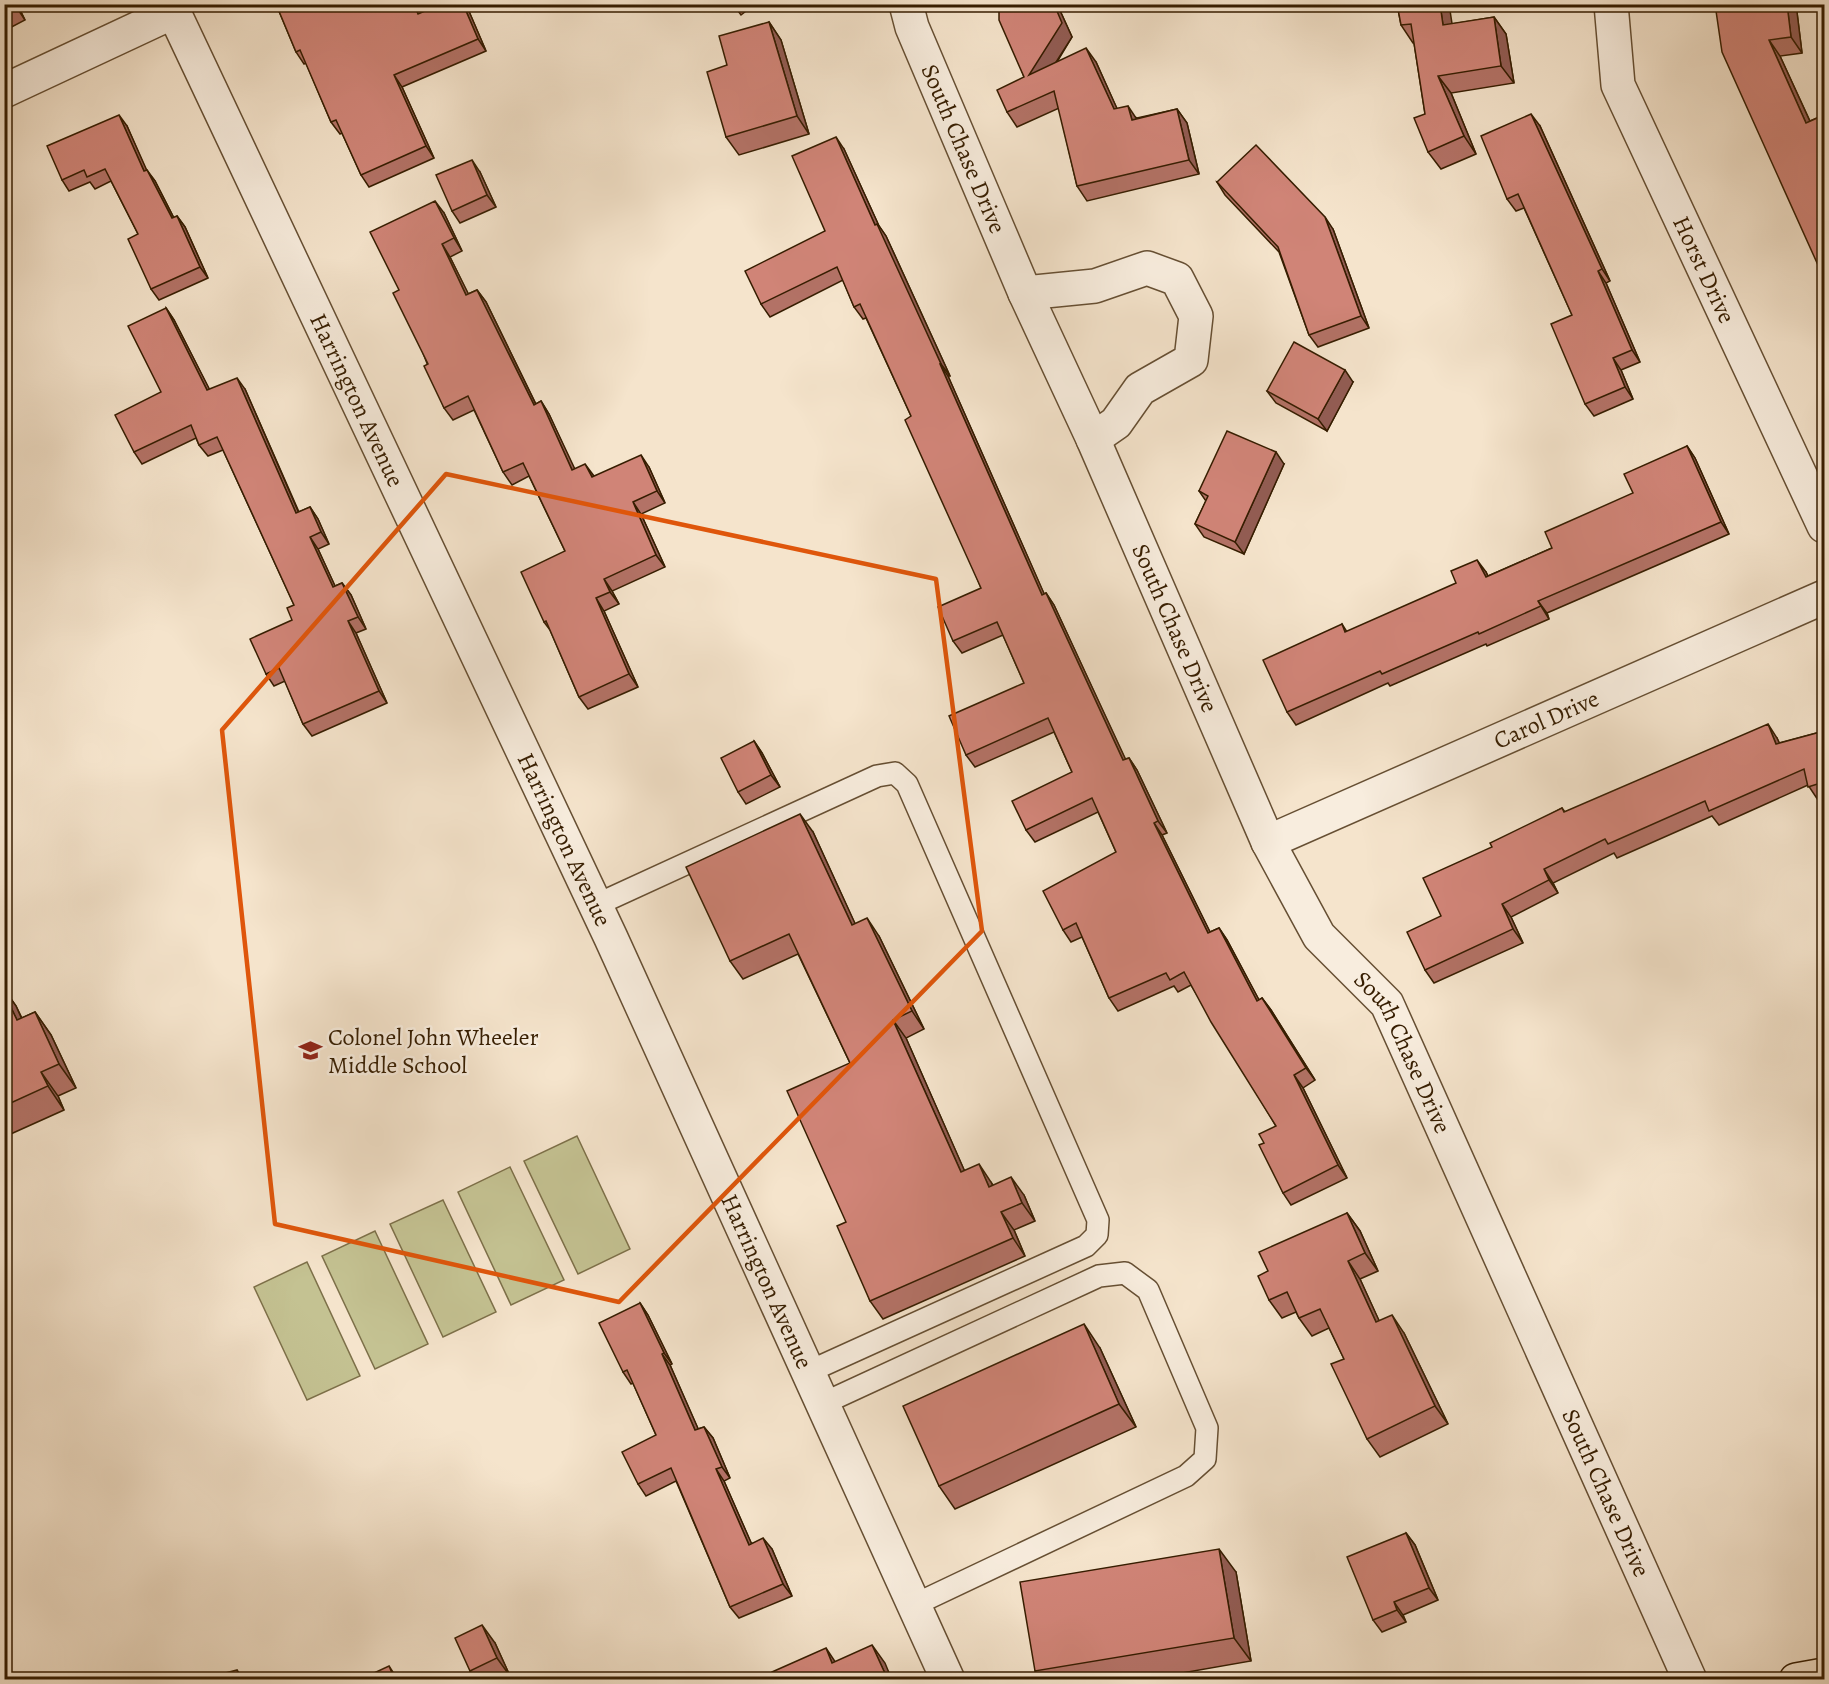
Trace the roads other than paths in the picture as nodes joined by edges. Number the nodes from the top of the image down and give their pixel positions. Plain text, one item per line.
1 (906, 4) edge
2 (1611, 4) edge
3 (171, 8) edge
4 (4, 91) edge
5 (1024, 293) junction
6 (1093, 439) junction
7 (1824, 526) edge
8 (1824, 597) edge
9 (1268, 842) junction
10 (596, 905) junction
11 (808, 1372) junction
12 (822, 1404) junction
13 (914, 1605) junction
14 (1824, 1675) edge
15 (948, 1680) edge
16 (1690, 1680) edge
17 (1796, 1680) edge

1 - 5 street, South Chase Drive
2 - 7 street, Horst Drive
3 - 4 street
3 - 10 street, Harrington Avenue
5 - 6 street, South Chase Drive
5 - 6 street
6 - 9 street, South Chase Drive
8 - 9 street, Carol Drive
9 - 16 street, South Chase Drive
10 - 11 street, Harrington Avenue
10 - 11 lane
11 - 12 street, Harrington Avenue
12 - 13 street, Harrington Avenue
12 - 13 lane
13 - 15 street, Harrington Avenue
14 - 17 main road

